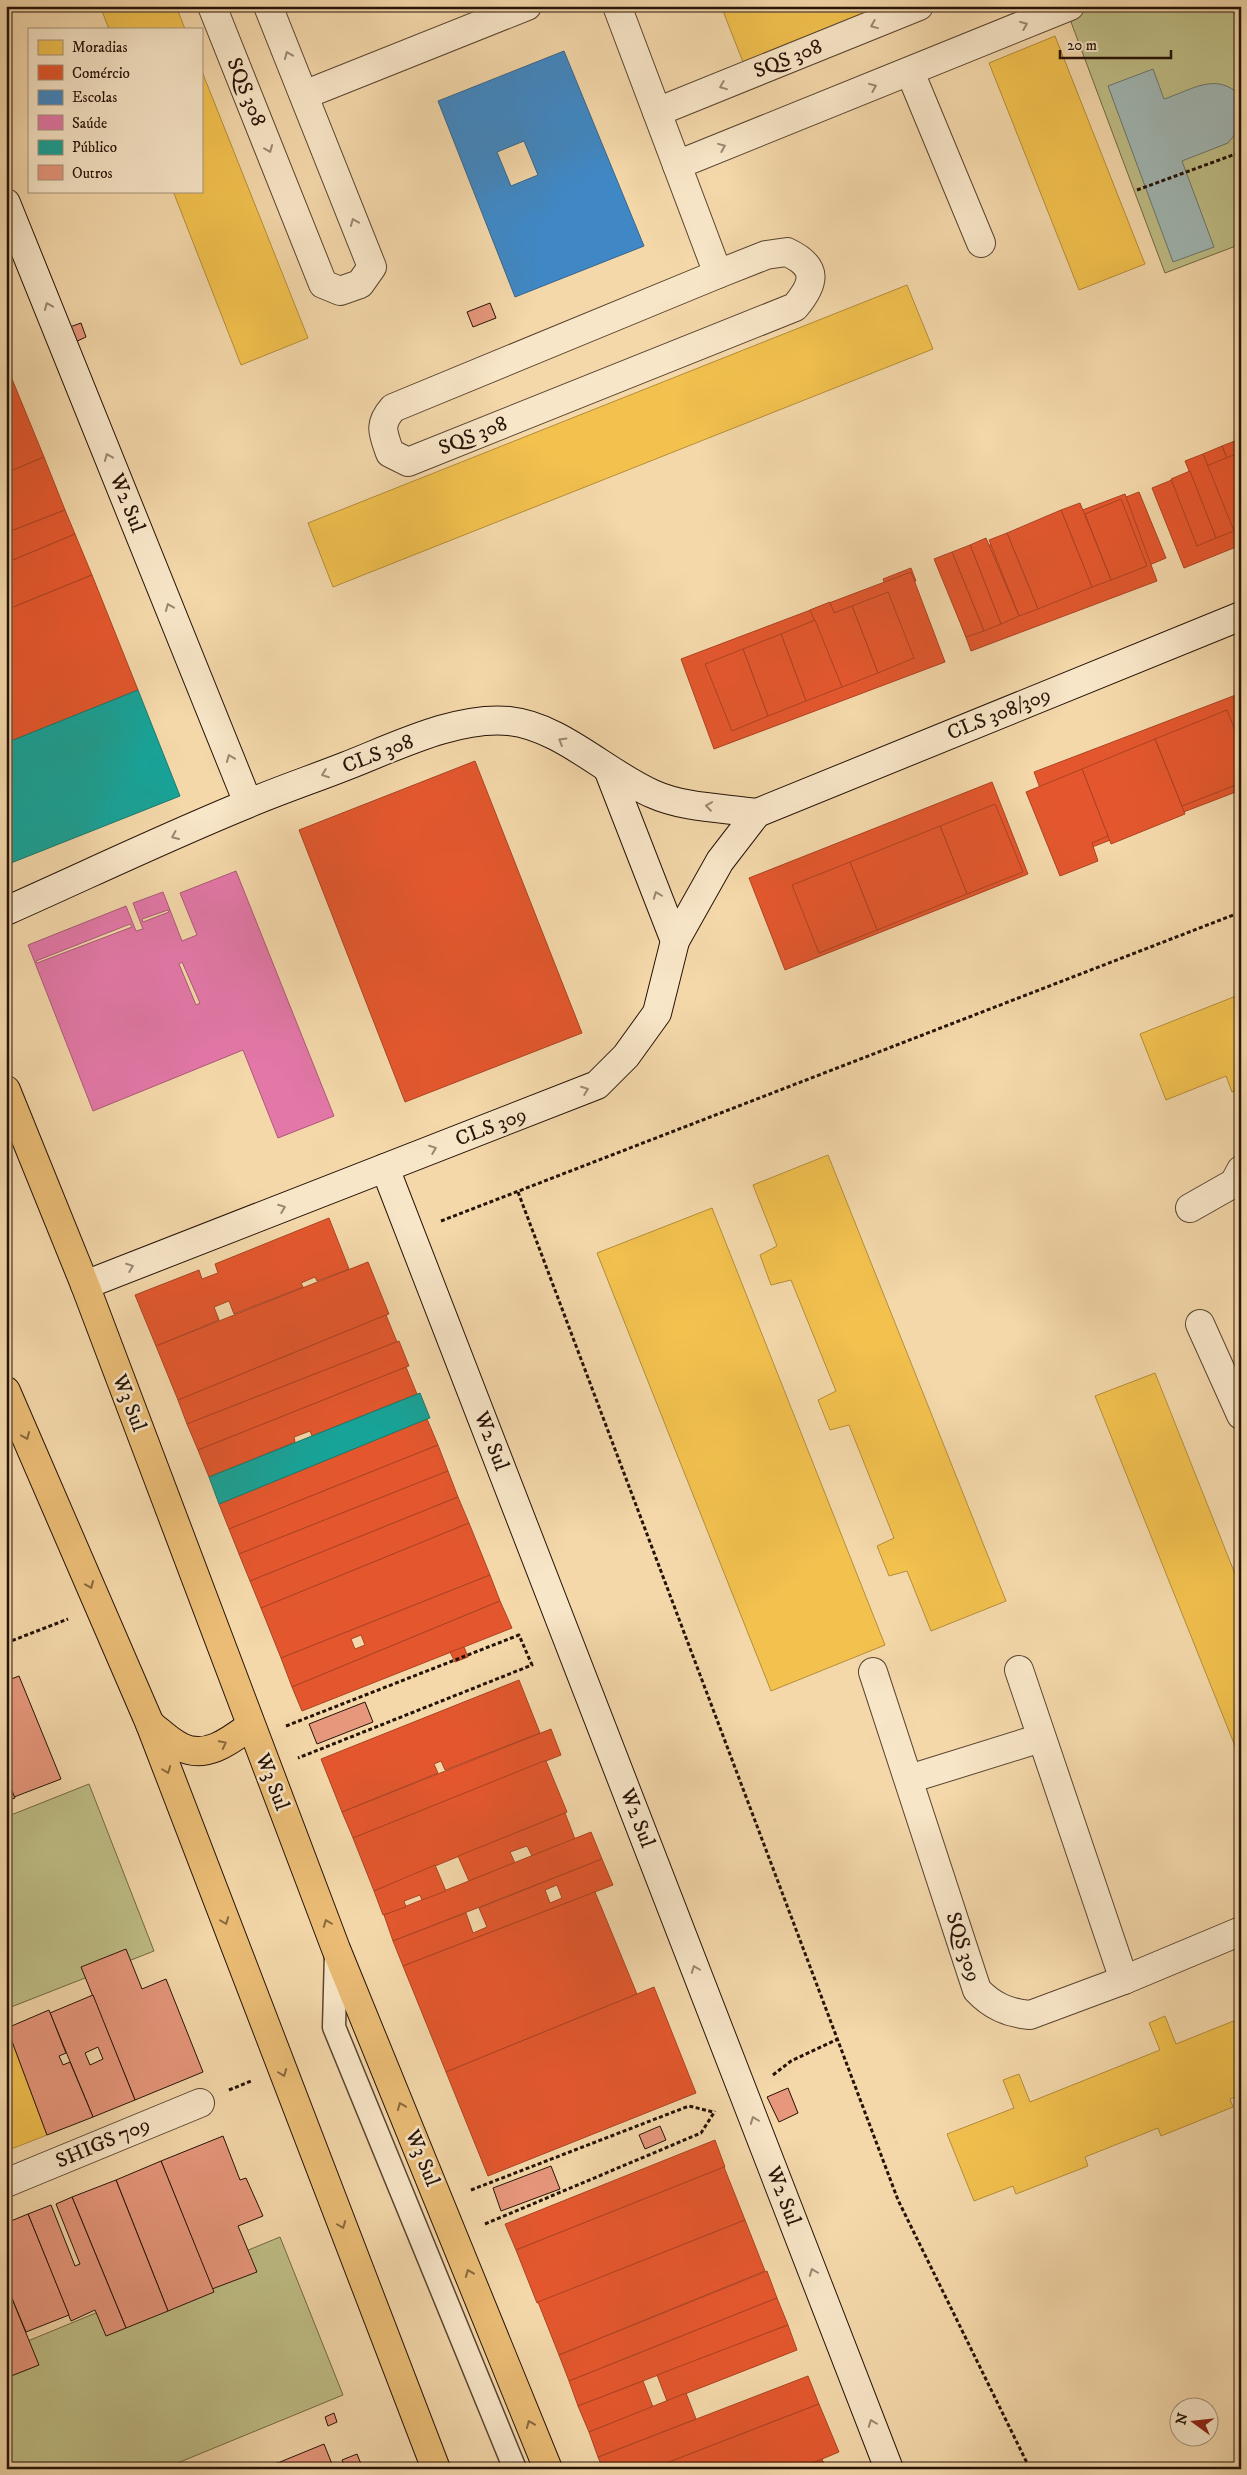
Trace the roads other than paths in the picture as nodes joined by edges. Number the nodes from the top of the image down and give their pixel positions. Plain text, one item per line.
1 (212, 6) edge
2 (268, 6) edge
3 (527, 6) edge
4 (617, 6) edge
5 (919, 6) edge
6 (1070, 6) edge
7 (910, 72) junction
8 (304, 95) junction
9 (657, 112) junction
10 (677, 166) junction
11 (6, 203) edge
12 (981, 243) dead end
13 (718, 274) junction
14 (1241, 616) edge
15 (608, 769) junction
16 (248, 804) junction
17 (757, 813) junction
18 (6, 911) edge
19 (675, 941) junction
20 (6, 1090) edge
21 (385, 1168) junction
22 (1241, 1170) edge
23 (1190, 1208) dead end
24 (85, 1285) junction
25 (1200, 1324) dead end
26 (6, 1391) edge
27 (1241, 1415) edge
28 (1019, 1670) dead end
29 (874, 1672) dead end
30 (150, 1724) junction
31 (253, 1732) junction
32 (1041, 1738) junction
33 (909, 1779) junction
34 (1241, 1931) edge
35 (336, 1949) junction
36 (1124, 1980) junction
37 (200, 2103) road end
38 (6, 2183) edge
39 (436, 2469) edge
40 (515, 2469) edge
41 (548, 2469) edge
42 (889, 2469) edge

1 -> 8 street, SQS 308
8 -> 2 street, SQS 308
3 - 8 street
4 - 9 street
5 -> 9 street, SQS 308
7 -> 6 street
10 -> 7 street
7 - 12 street
9 - 10 street
10 - 13 street
16 -> 11 street, W2 Sul
13 - 13 street, SQS 308
14 - 17 street, CLS 308/309
15 -> 16 street, CLS 308
17 -> 15 street, CLS 308
19 -> 15 street
16 -> 18 street, CLS 308
17 - 19 street, CLS 309
21 -> 19 street, CLS 309
20 - 24 main road, W3 Sul
24 -> 21 street, CLS 309
42 -> 21 street, W2 Sul
22 - 23 street
24 - 31 main road, W3 Sul
25 - 27 street
26 -> 30 main road
28 - 32 street
29 - 33 street, SQS 309
30 -> 31 main road
30 -> 39 main road
35 -> 31 main road, W3 Sul
32 - 33 street
32 - 36 street
33 - 36 street, SQS 309
34 - 36 street, SQS 309
35 - 40 lane
41 -> 35 main road, W3 Sul
37 - 38 street, SHIGS 709

